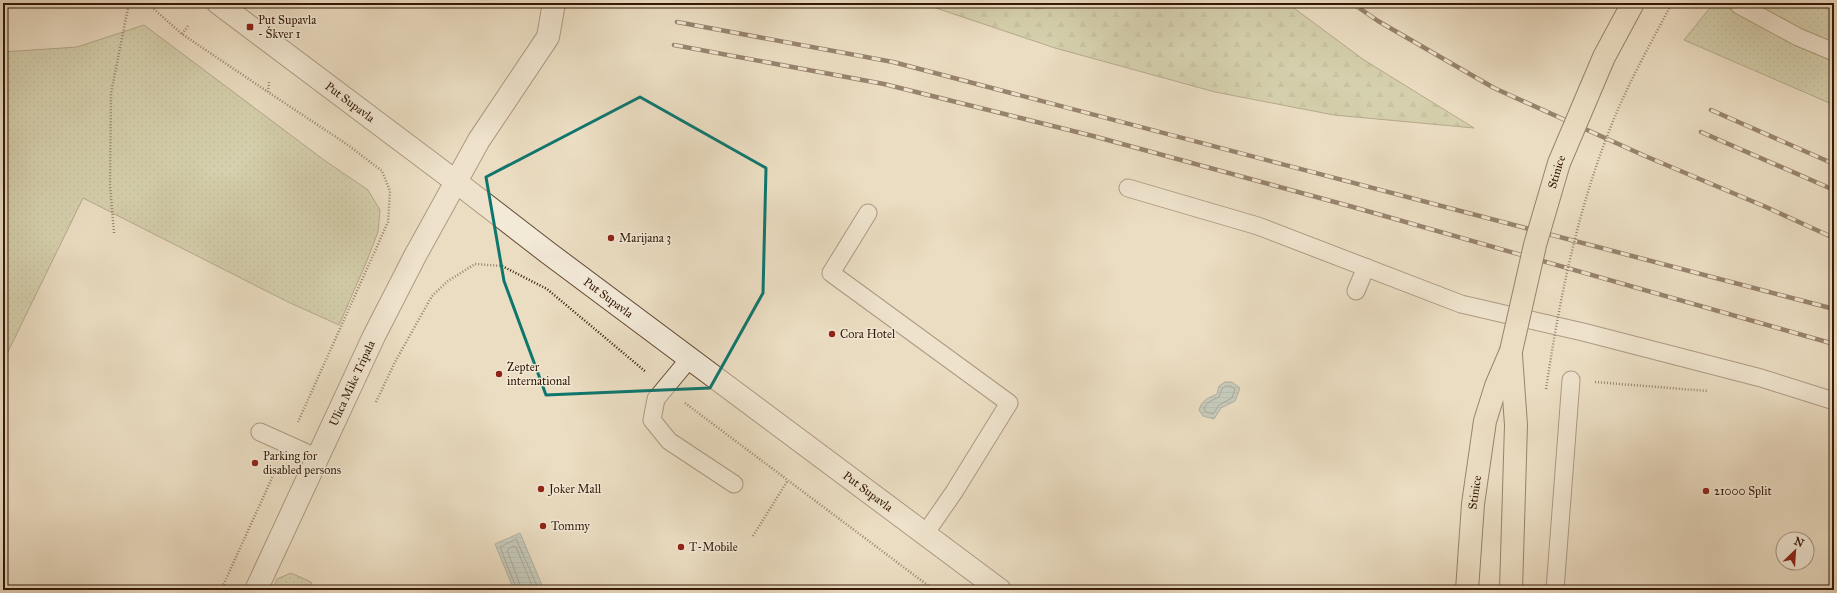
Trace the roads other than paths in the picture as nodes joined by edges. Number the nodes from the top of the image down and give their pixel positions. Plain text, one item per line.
1 (218, 3) edge
2 (554, 3) edge
3 (1633, 3) edge
4 (1738, 3) edge
5 (1834, 52) edge
6 (455, 181) junction
7 (1128, 188) dead end
8 (868, 213) dead end
9 (1366, 267) junction
10 (1356, 291) dead end
11 (1511, 351) junction
12 (690, 358) junction
13 (1571, 380) road end
14 (1834, 401) edge
15 (260, 432) dead end
16 (318, 458) junction
17 (734, 484) dead end
18 (925, 534) junction
19 (256, 590) edge
20 (1000, 590) edge
21 (1467, 590) edge
22 (1511, 590) edge
23 (1555, 590) edge

1 - 6 street, Put Supavla
2 - 6 street, Ulica Mike Tripala
3 - 11 main road, Stinice, bridge
4 - 5 lane
6 - 12 street, Put Supavla
6 - 16 street, Ulica Mike Tripala
7 - 9 lane
8 - 18 lane
9 - 10 lane
9 - 14 lane
11 - 21 main road, Stinice
11 - 22 main road, Stinice
12 - 17 lane
12 - 18 street, Put Supavla
13 - 23 lane
15 - 16 lane
16 - 19 street, Ulica Mike Tripala
18 - 20 street, Put Supavla

